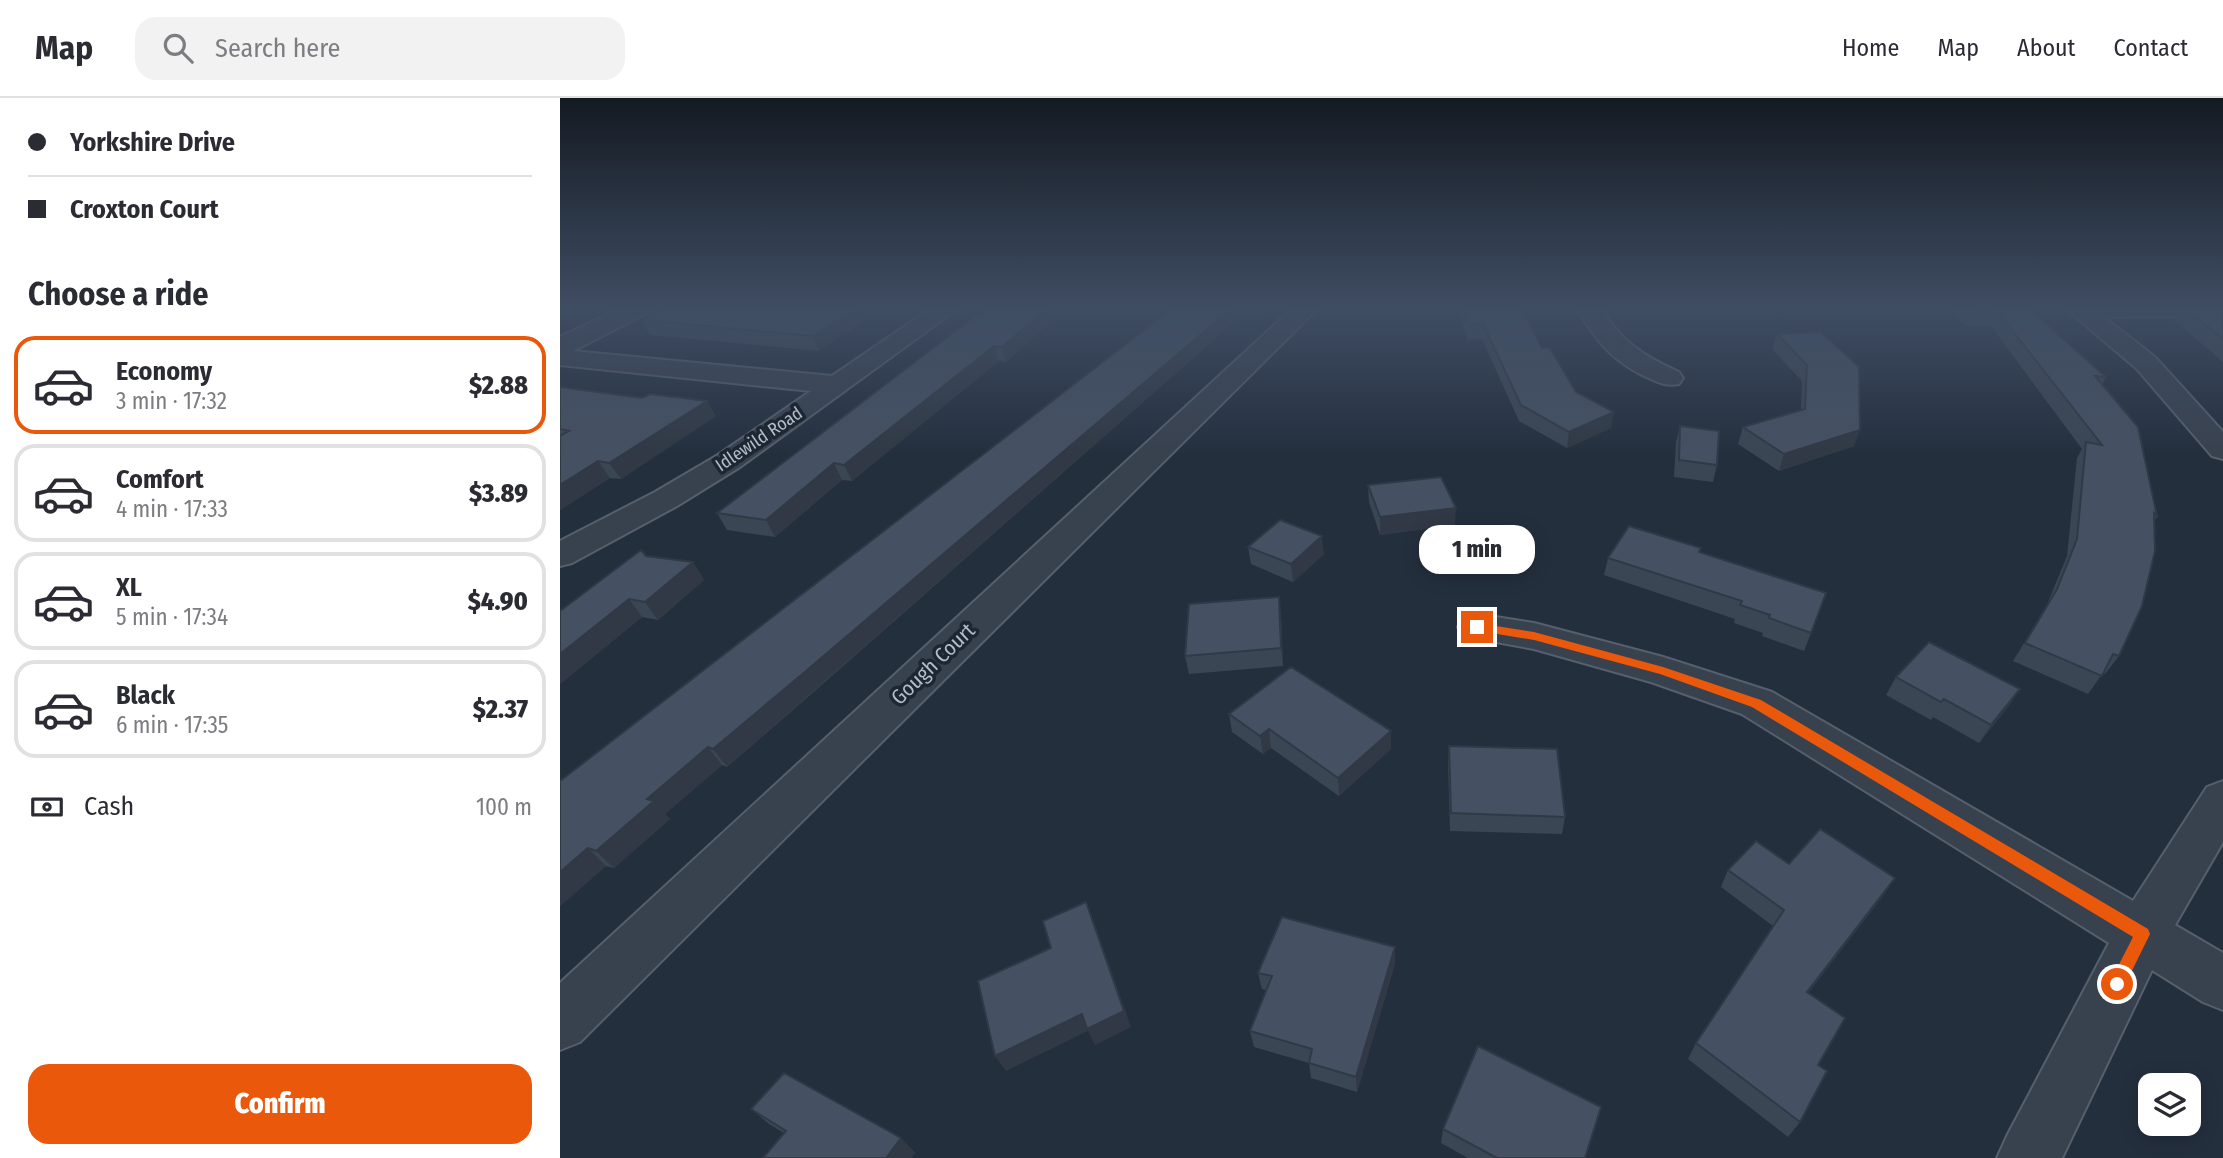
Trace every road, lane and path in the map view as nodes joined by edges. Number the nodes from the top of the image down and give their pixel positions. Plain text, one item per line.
1 (877, 356) edge
2 (1255, 356) edge
3 (1626, 356) edge
4 (2138, 356) edge
5 (560, 357) edge
6 (1670, 378) dead end
7 (836, 385) junction
8 (2223, 450) edge
9 (560, 555) edge
10 (1477, 627) dead end
11 (2223, 800) edge
12 (2142, 934) junction
13 (2223, 983) edge
14 (560, 1022) edge
15 (2029, 1158) edge

1 - 7 street, Idlewild Road
2 - 14 street, Gough Court
3 - 6 street
4 - 8 street
5 - 7 street
7 - 9 street, Idlewild Road
10 - 12 street
11 - 12 street
12 - 13 street
12 - 15 street

